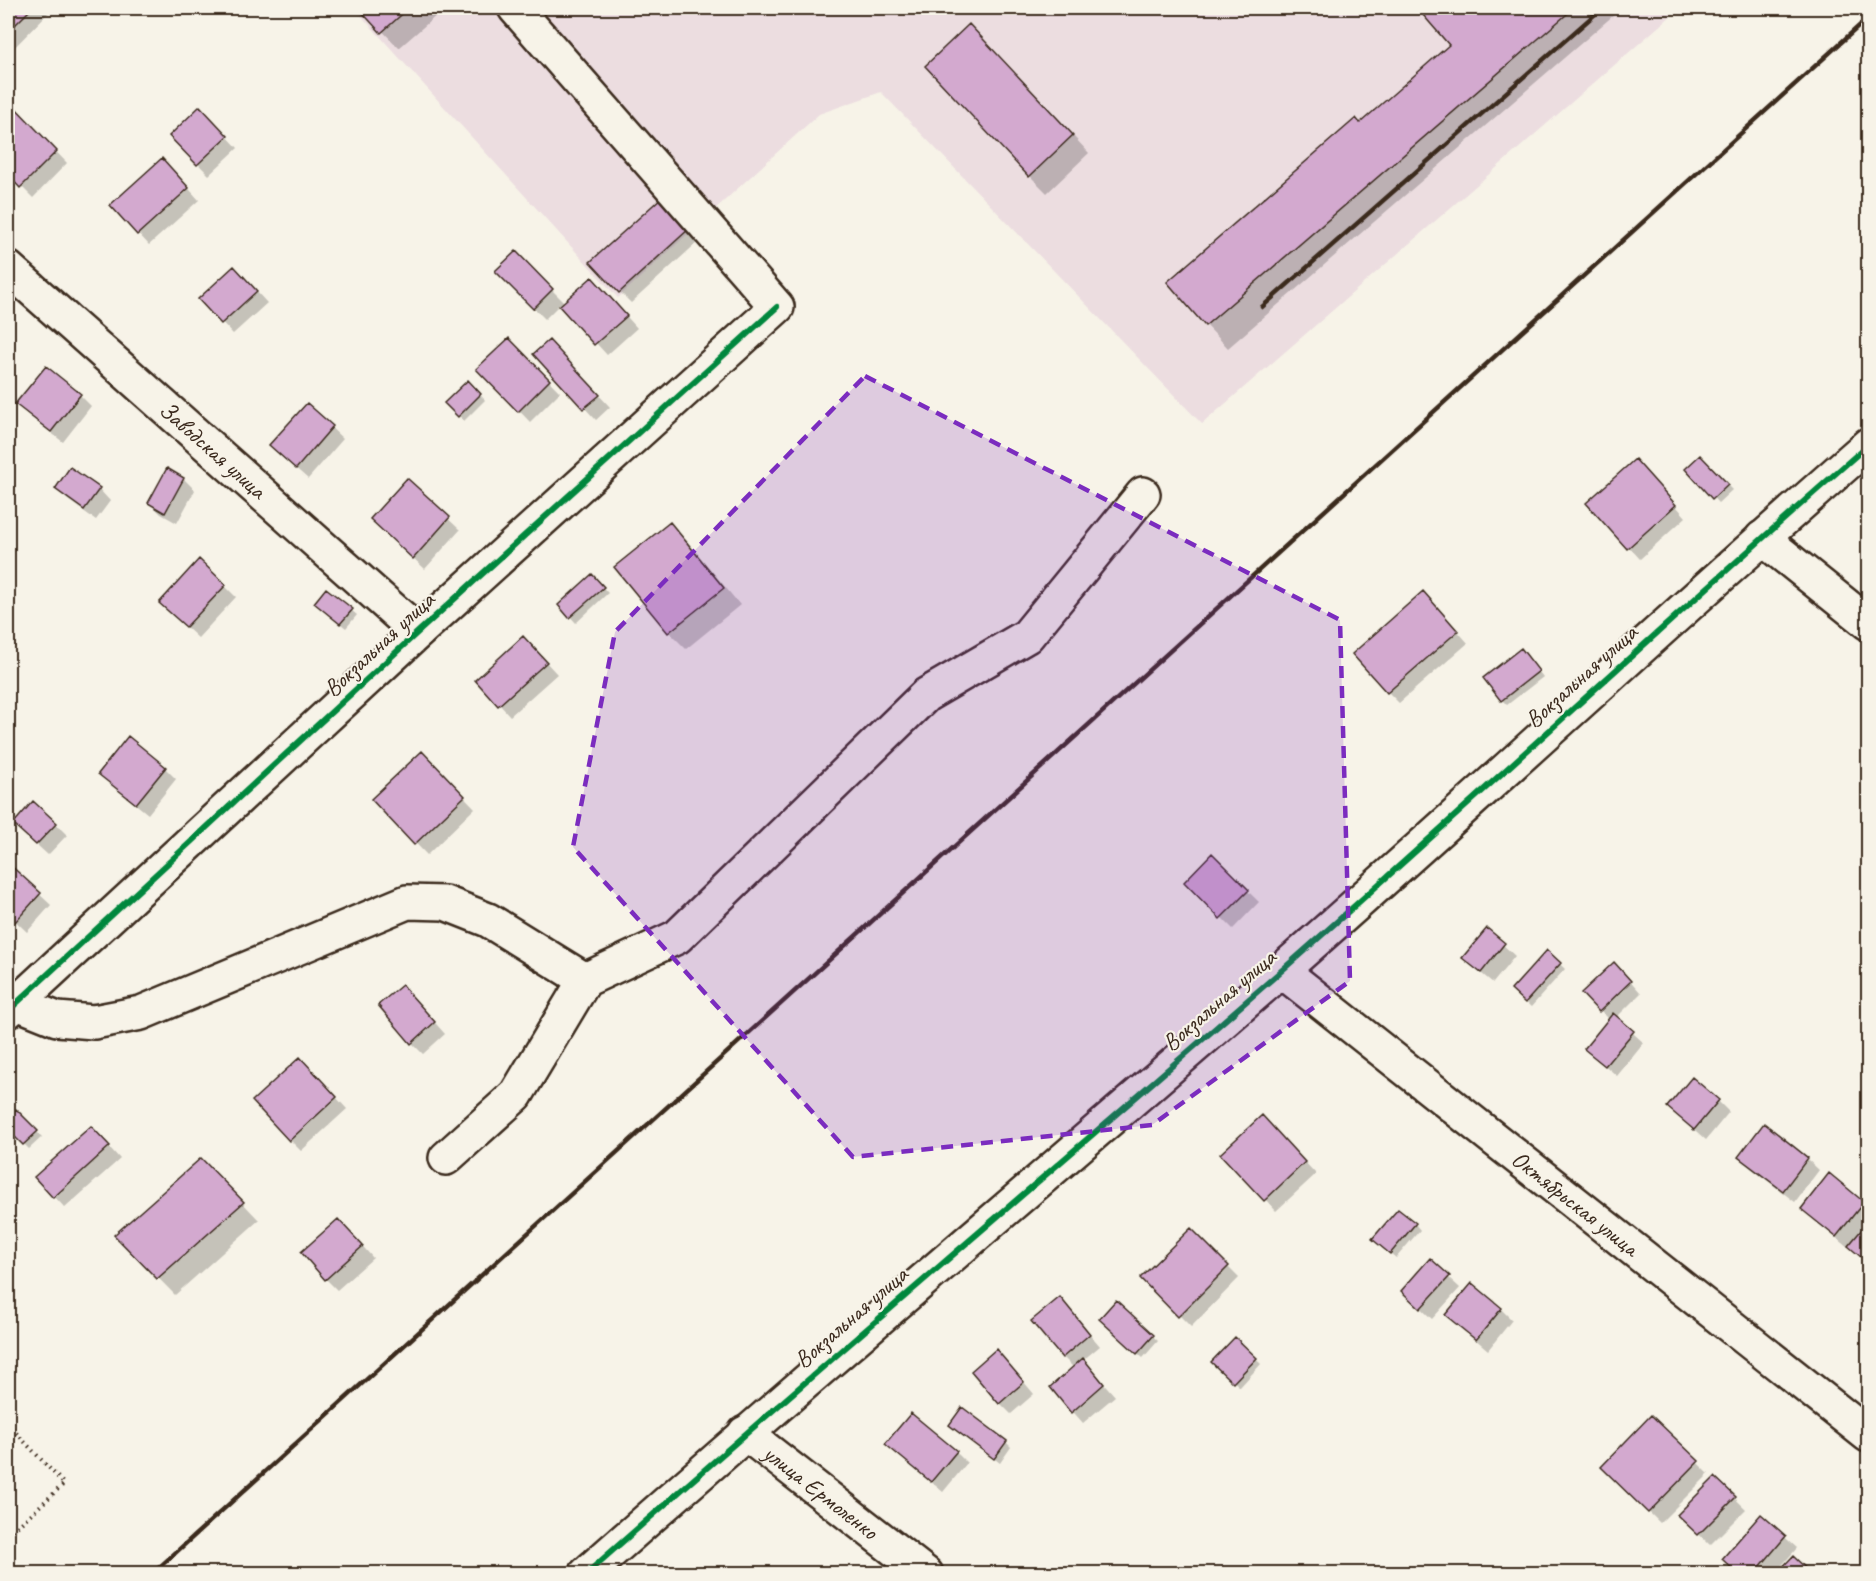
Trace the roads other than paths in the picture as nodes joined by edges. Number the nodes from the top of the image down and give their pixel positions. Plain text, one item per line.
1 (514, 8) edge
2 (8, 268) edge
3 (1869, 445) edge
4 (1143, 494) dead end
5 (1762, 538) junction
6 (1869, 623) edge
7 (418, 632) junction
8 (1282, 970) junction
9 (585, 980) junction
10 (12, 1007) edge
11 (446, 1158) dead end
12 (745, 1433) junction
13 (1869, 1435) edge
14 (586, 1574) edge
15 (926, 1574) edge

1 - 7 street, Вокзальная улица
2 - 7 street, Заводская улица
3 - 5 street, Вокзальная улица
4 - 9 street
5 - 6 street
5 - 8 street, Вокзальная улица
7 - 10 street, Вокзальная улица
8 - 12 street, Вокзальная улица
8 - 13 street, Октябрьская улица
9 - 10 street
9 - 11 street
12 - 14 street, Вокзальная улица
12 - 15 street, улица Ермоленко

